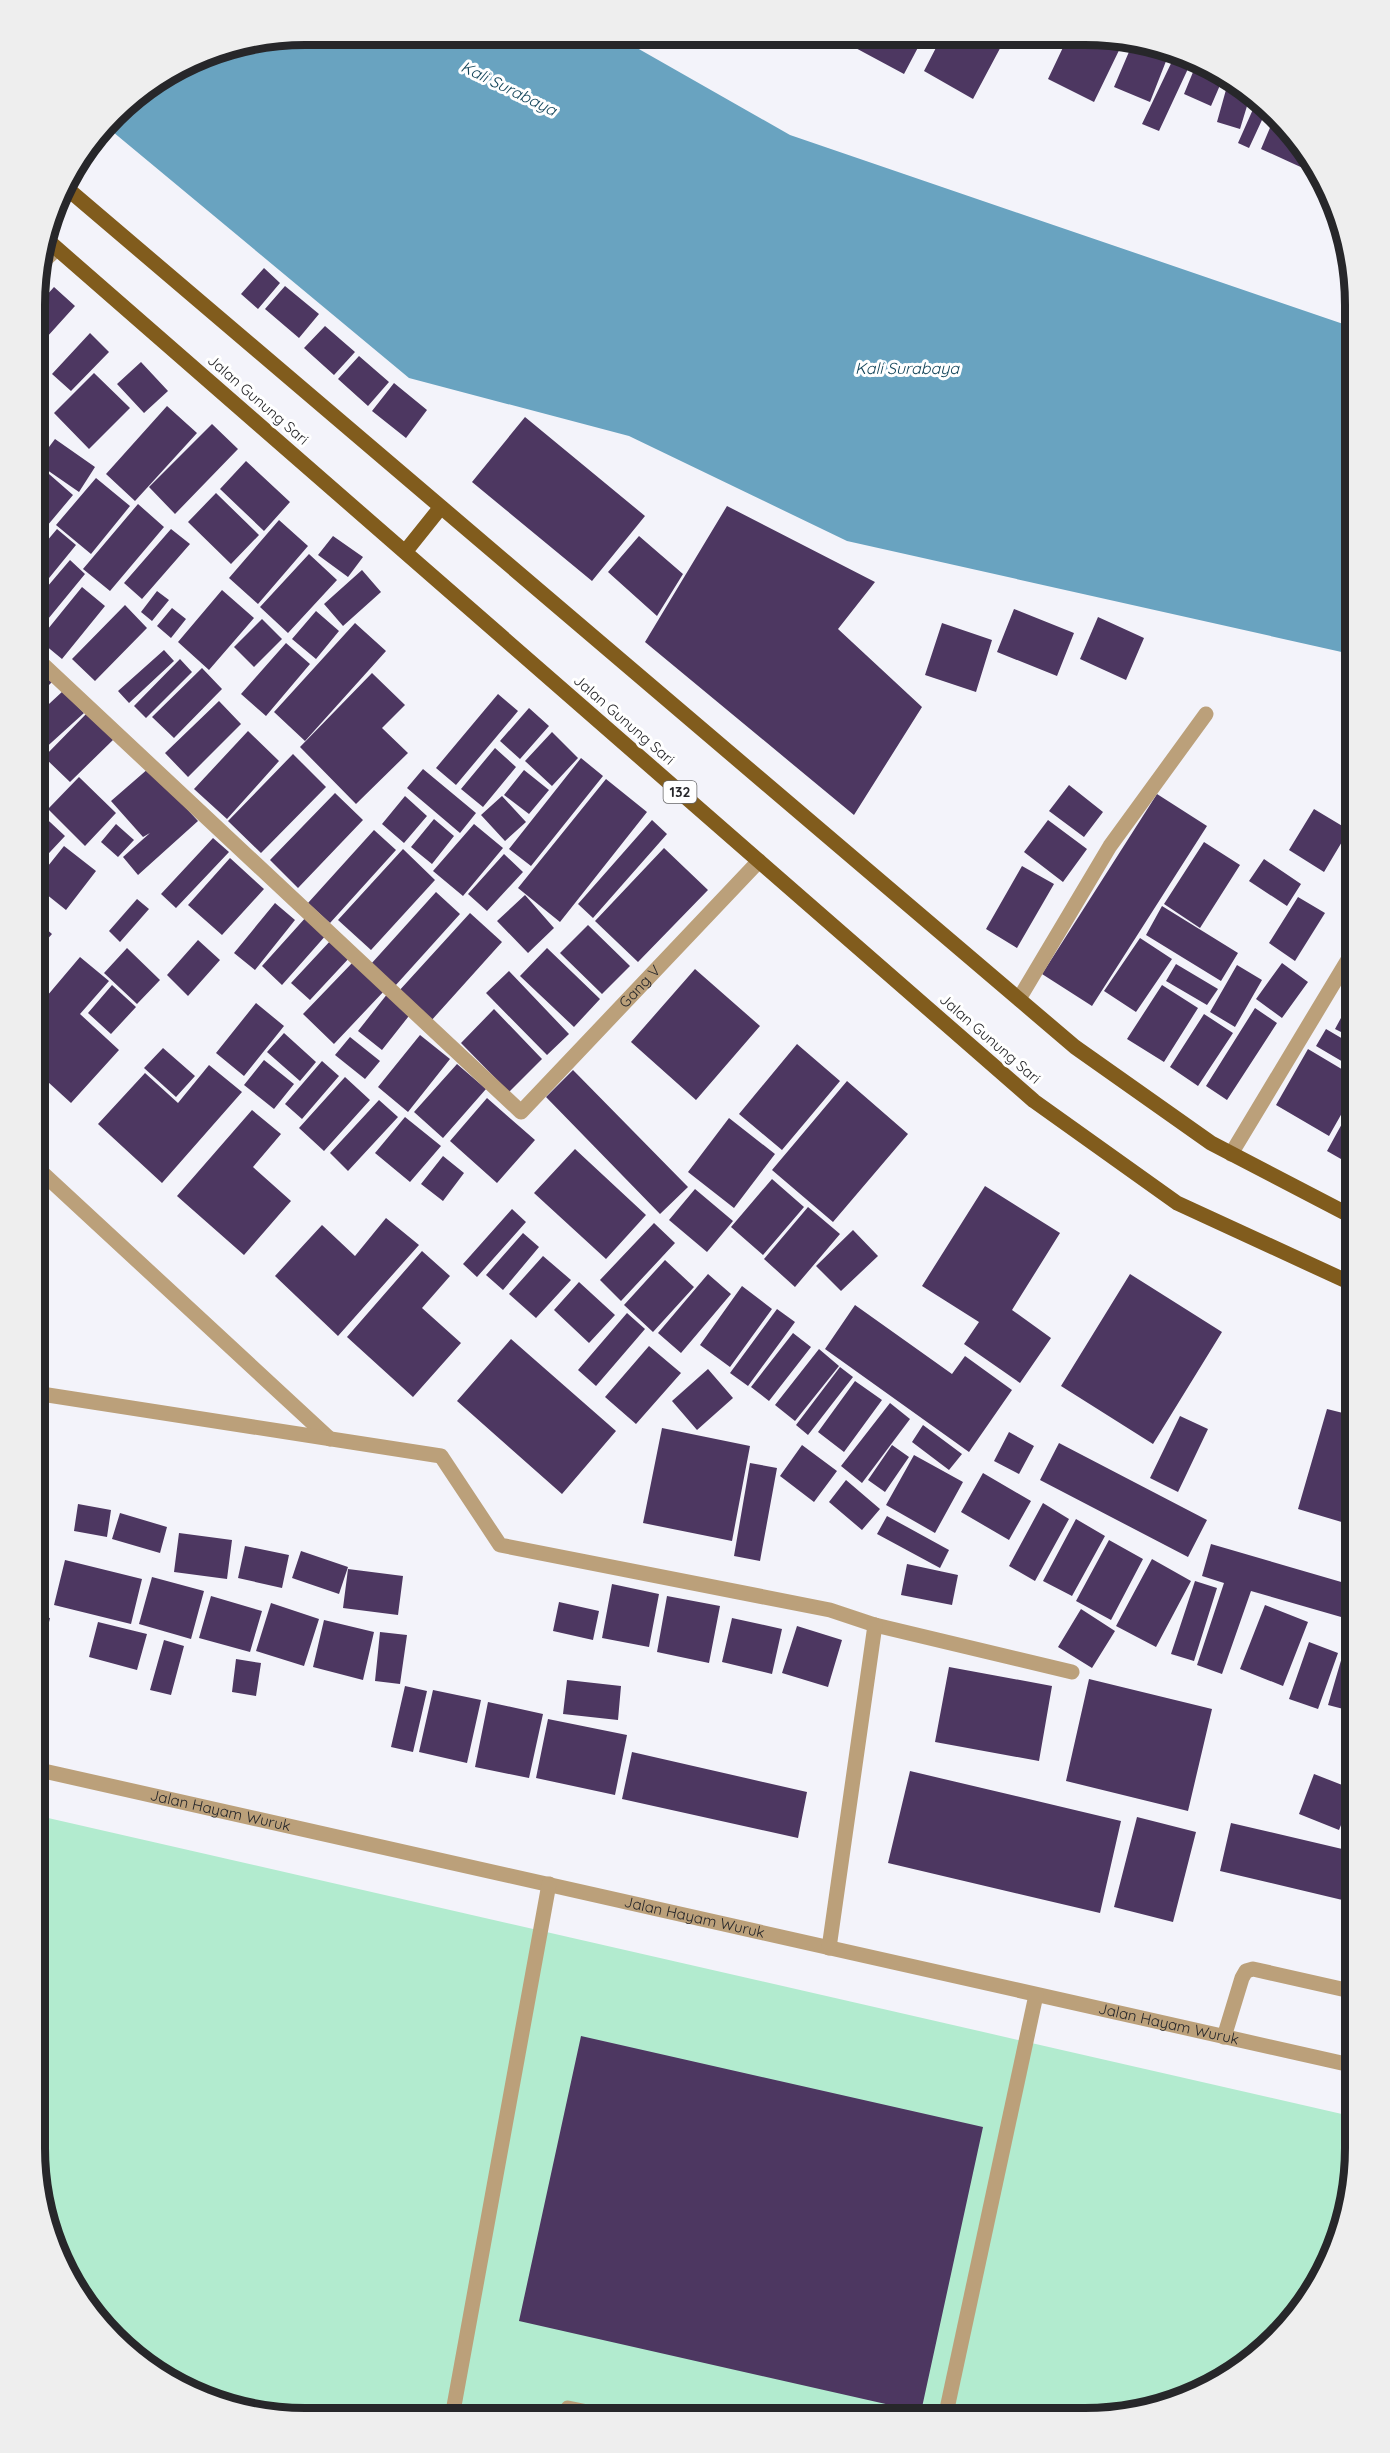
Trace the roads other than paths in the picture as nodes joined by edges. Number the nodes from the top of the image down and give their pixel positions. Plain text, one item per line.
1 (71, 191) edge
2 (52, 244) edge
3 (441, 507) junction
4 (405, 552) junction
5 (45, 666) edge
6 (1206, 714) dead end
7 (759, 861) junction
8 (1345, 965) edge
9 (1019, 999) junction
10 (1231, 1154) junction
11 (45, 1175) edge
12 (1345, 1213) edge
13 (1345, 1281) edge
14 (45, 1395) edge
15 (330, 1439) junction
16 (875, 1624) junction
17 (1072, 1672) dead end
18 (45, 1771) edge
19 (549, 1884) junction
20 (828, 1948) junction
21 (1345, 1990) edge
22 (1036, 1995) junction
23 (1224, 2037) junction
24 (1345, 2064) edge
25 (454, 2408) edge
26 (947, 2408) edge

1 - 3 main road
2 - 4 main road, Jalan Gunung Sari / 132
3 - 4 main road
3 - 9 main road
4 - 7 main road, Jalan Gunung Sari / 132
5 - 7 street, Gang V
6 - 9 street
7 - 13 main road, Jalan Gunung Sari / 132
8 - 10 street
9 - 10 main road
10 - 12 main road
11 - 15 street
14 - 15 street
15 - 16 street
16 - 17 street
16 - 20 street
18 - 19 street, Jalan Hayam Wuruk
19 - 20 street, Jalan Hayam Wuruk
19 - 25 street
20 - 22 street, Jalan Hayam Wuruk
21 - 23 street
22 - 23 street, Jalan Hayam Wuruk
22 - 26 street
23 - 24 street, Jalan Hayam Wuruk

